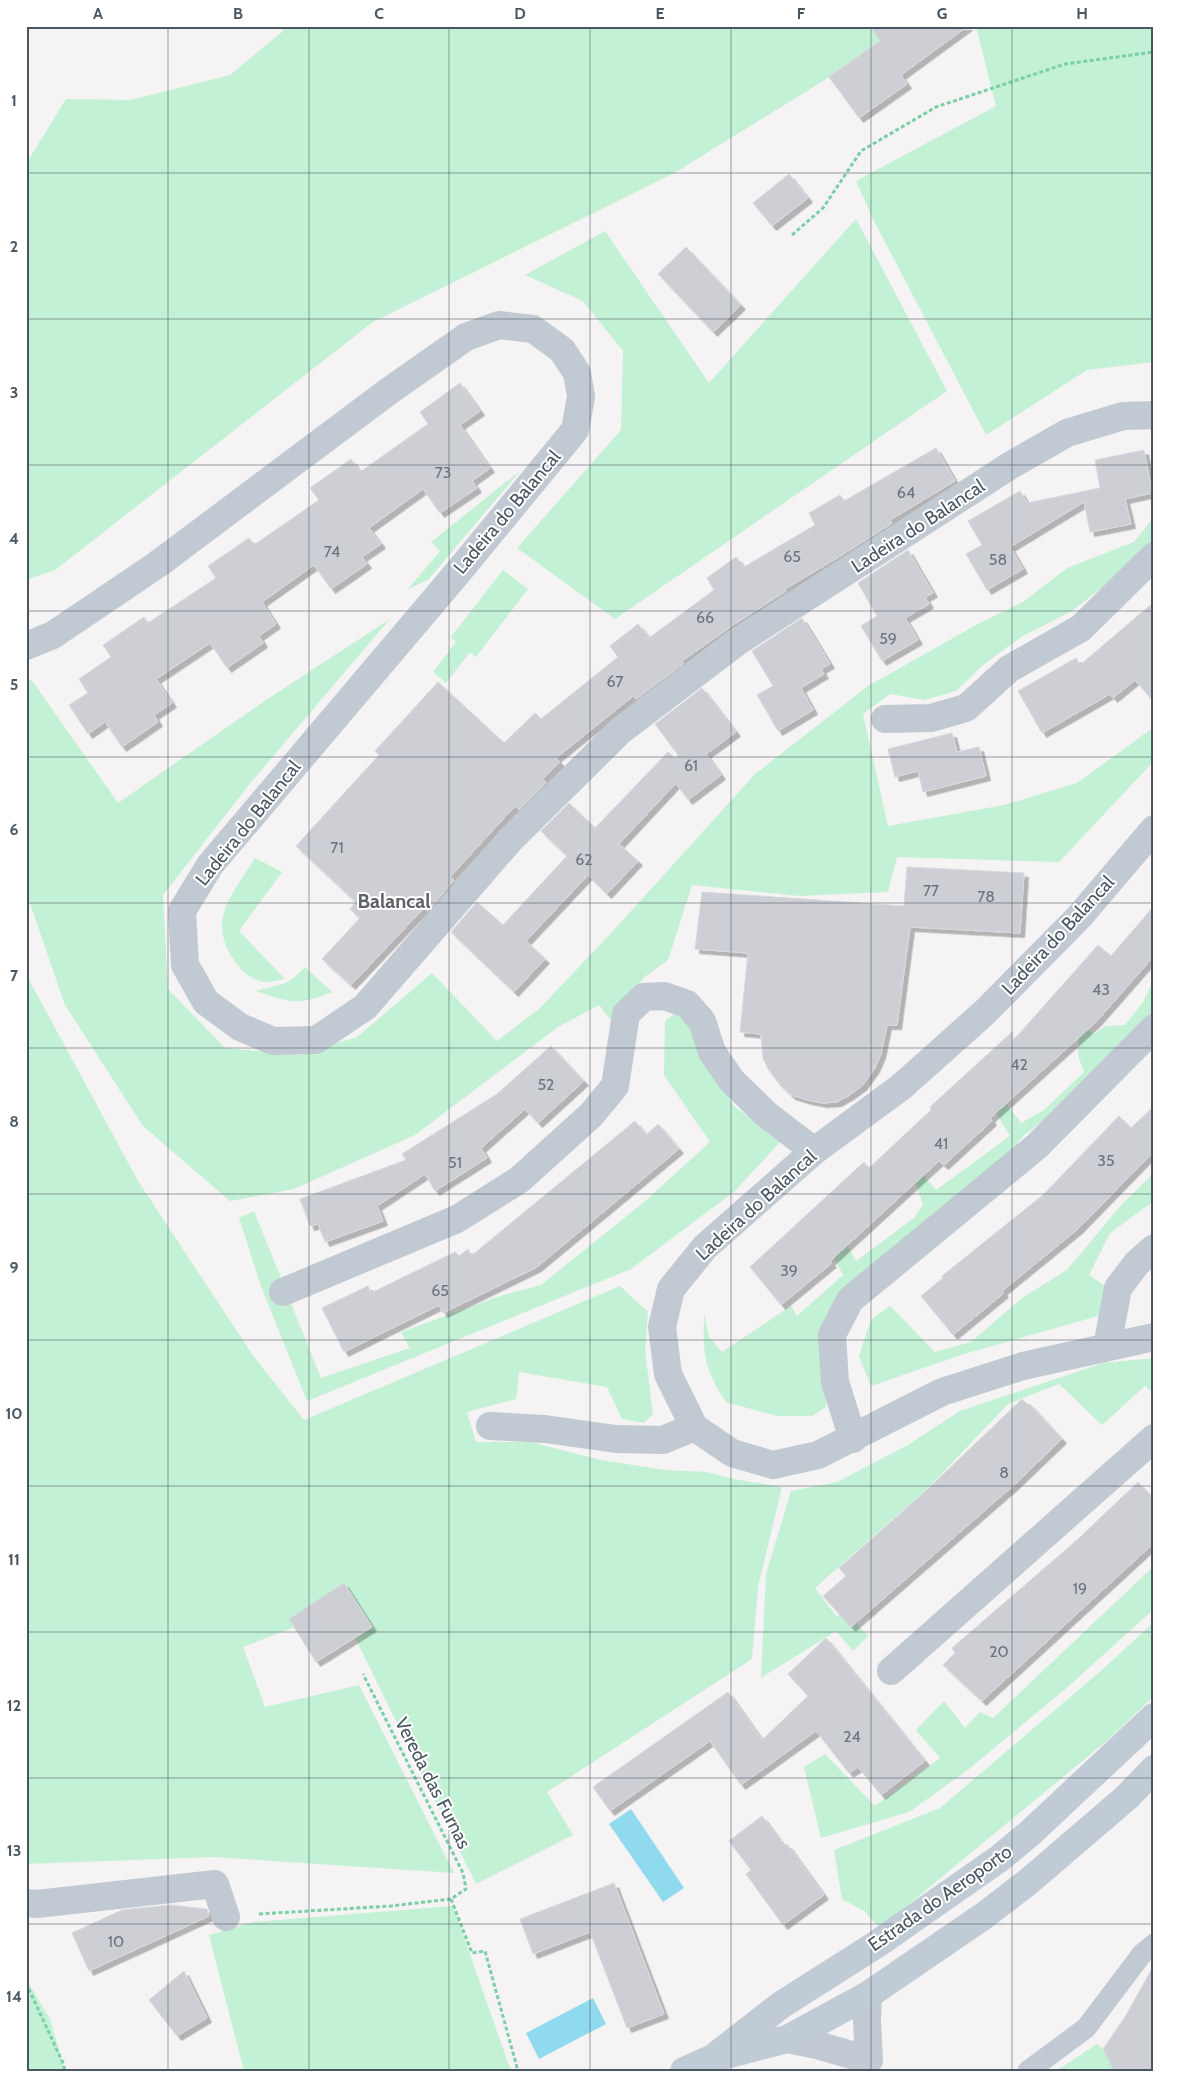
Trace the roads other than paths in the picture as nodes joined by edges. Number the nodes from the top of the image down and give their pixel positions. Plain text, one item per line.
1 (1154, 415) edge
2 (1154, 556) edge
3 (26, 646) edge
4 (885, 719) dead end
5 (1154, 829) edge
6 (1154, 1028) edge
7 (814, 1151) junction
8 (1154, 1248) edge
9 (283, 1292) dead end
10 (1154, 1337) edge
11 (1107, 1347) junction
12 (490, 1426) dead end
13 (694, 1427) junction
14 (1154, 1438) edge
15 (853, 1439) junction
16 (891, 1671) dead end
17 (1154, 1717) edge
18 (1154, 1769) edge
19 (1000, 1858) junction
20 (26, 1903) edge
21 (226, 1917) road end
22 (1154, 1944) edge
23 (868, 1995) junction
24 (787, 2039) junction
25 (710, 2059) junction
26 (868, 2066) edge
27 (684, 2071) edge
28 (1028, 2071) edge

1 - 3 street, Ladeira do Balancal
2 - 4 street
5 - 7 street, Ladeira do Balancal
6 - 15 street
7 - 9 street
7 - 13 street, Ladeira do Balancal
8 - 11 street
10 - 11 street, Ladeira do Balancal
11 - 15 street, Ladeira do Balancal
12 - 13 street
13 - 15 street, Ladeira do Balancal
14 - 16 street
17 - 19 main road, Estrada do Aeroporto
18 - 23 main road, Estrada do Aeroporto
19 - 23 main road
19 - 25 main road, Estrada do Aeroporto
20 - 21 street
22 - 28 lane
23 - 24 main road, Estrada do Aeroporto
23 - 26 street
24 - 25 main road, Estrada do Aeroporto
24 - 26 street
25 - 27 main road, Estrada do Aeroporto

